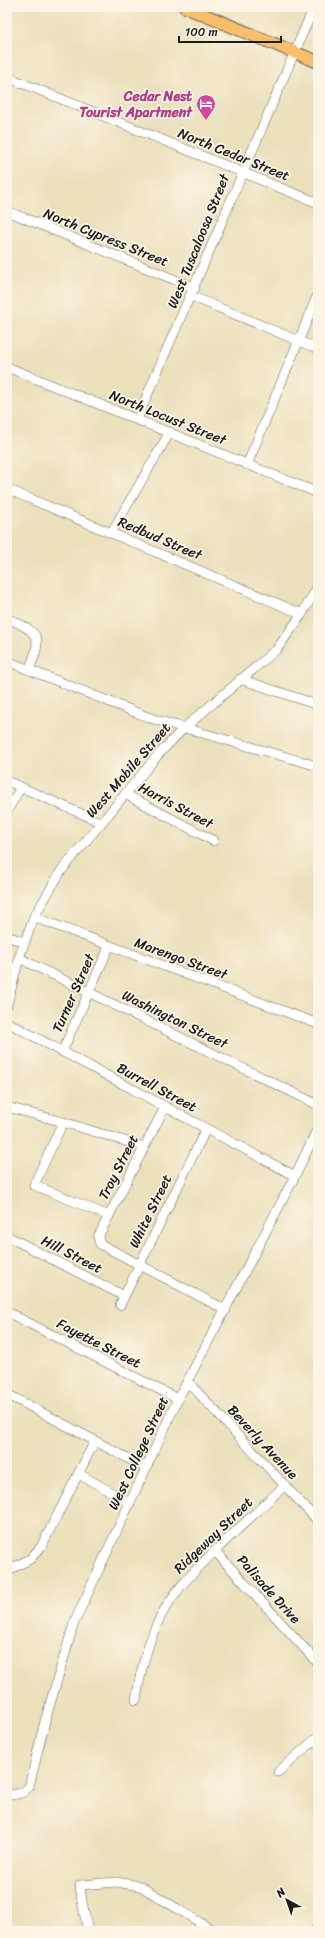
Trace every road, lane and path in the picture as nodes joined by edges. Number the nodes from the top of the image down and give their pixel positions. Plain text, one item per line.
1 (185, 7) edge
2 (314, 7) edge
3 (294, 52) junction
4 (318, 62) edge
5 (7, 77) edge
6 (242, 172) junction
7 (318, 203) edge
8 (7, 211) edge
9 (193, 292) junction
10 (318, 294) edge
11 (298, 341) junction
12 (318, 349) edge
13 (7, 366) edge
14 (137, 419) junction
15 (170, 432) junction
16 (247, 465) junction
17 (7, 489) edge
18 (318, 493) edge
19 (111, 533) junction
20 (318, 586) edge
21 (302, 614) junction
22 (7, 618) edge
23 (7, 661) edge
24 (29, 670) junction
25 (240, 679) junction
26 (318, 705) edge
27 (184, 728) junction
28 (318, 766) edge
29 (7, 781) edge
30 (21, 786) junction
31 (125, 794) junction
32 (7, 811) edge
33 (100, 822) junction
34 (214, 841) dead end
35 (34, 917) junction
36 (7, 936) edge
37 (24, 942) junction
38 (109, 946) junction
39 (19, 958) junction
40 (88, 993) junction
41 (7, 1005) edge
42 (7, 1022) edge
43 (318, 1024) edge
44 (62, 1052) junction
45 (318, 1105) edge
46 (164, 1107) junction
47 (7, 1108) edge
48 (63, 1122) junction
49 (318, 1128) edge
50 (206, 1129) junction
51 (144, 1147) junction
52 (295, 1176) junction
53 (109, 1216) junction
54 (7, 1236) edge
55 (140, 1264) junction
56 (124, 1296) junction
57 (120, 1305) dead end
58 (226, 1310) junction
59 (7, 1312) edge
60 (188, 1382) junction
61 (7, 1394) edge
62 (178, 1399) junction
63 (95, 1441) junction
64 (146, 1468) junction
65 (79, 1474) junction
66 (285, 1485) junction
67 (130, 1503) junction
68 (318, 1521) edge
69 (215, 1551) junction
70 (7, 1571) edge
71 (318, 1663) edge
72 (136, 1700) dead end
73 (318, 1737) edge
74 (278, 1772) dead end
75 (10, 1793) edge
76 (318, 1928) edge
77 (88, 1931) edge
78 (214, 1931) edge
79 (314, 1931) edge

1 - 3 main road
2 - 3 street, West Tuscaloosa Street
3 - 4 main road
3 - 6 street, West Tuscaloosa Street
5 - 6 street, North Cedar Street
6 - 7 street, North Cedar Street
6 - 9 street, West Tuscaloosa Street
8 - 9 street, North Cypress Street
9 - 11 street, North Cypress Street
9 - 14 street, West Tuscaloosa Street
10 - 11 street
11 - 12 street, North Cypress Street
11 - 16 street
13 - 14 street, North Locust Street
14 - 15 street, North Locust Street
15 - 16 street, North Locust Street
15 - 19 street
16 - 18 street, North Locust Street
17 - 19 street, Redbud Street
19 - 21 street, Redbud Street
20 - 21 street, West Mobile Street
21 - 25 street, West Mobile Street
22 - 24 street
23 - 24 street
24 - 27 street
25 - 26 street
25 - 27 street, West Mobile Street
27 - 28 street
27 - 31 street, West Mobile Street
29 - 30 street
30 - 32 street
30 - 33 street
31 - 33 street, West Mobile Street
31 - 34 street, Harris Street
33 - 35 street, West Mobile Street
35 - 37 street, West Mobile Street
35 - 38 street, Marengo Street
36 - 37 street
37 - 39 street, West Mobile Street
38 - 40 street, Turner Street
38 - 43 street, Marengo Street
39 - 40 street, Washington Street
39 - 41 street, West Mobile Street
40 - 44 street, Turner Street
40 - 45 street, Washington Street
42 - 44 street, Burrell Street
44 - 46 street, Burrell Street
46 - 50 street, Burrell Street
46 - 51 street, Troy Street
47 - 48 street
48 - 51 street
48 - 53 street
49 - 52 street, West College Street
50 - 52 street, Burrell Street
50 - 55 street, White Street
51 - 53 street, Troy Street
52 - 58 street, West College Street
53 - 55 street, Troy Street
54 - 56 street, Hill Street
55 - 56 street, White Street
55 - 58 street
56 - 57 street, White Street
58 - 60 street, West College Street
59 - 62 street, Fayette Street
60 - 62 street, West College Street
60 - 66 street, Beverly Avenue
61 - 63 street
62 - 64 street, West College Street
63 - 64 street
63 - 65 street
64 - 67 street, West College Street
65 - 67 street
65 - 70 street
66 - 68 street, Beverly Avenue
66 - 69 street, Ridgeway Street
67 - 75 street, West College Street
69 - 71 street, Palisade Drive
69 - 72 street, Ridgeway Street
73 - 74 street
76 - 79 street
77 - 78 street

